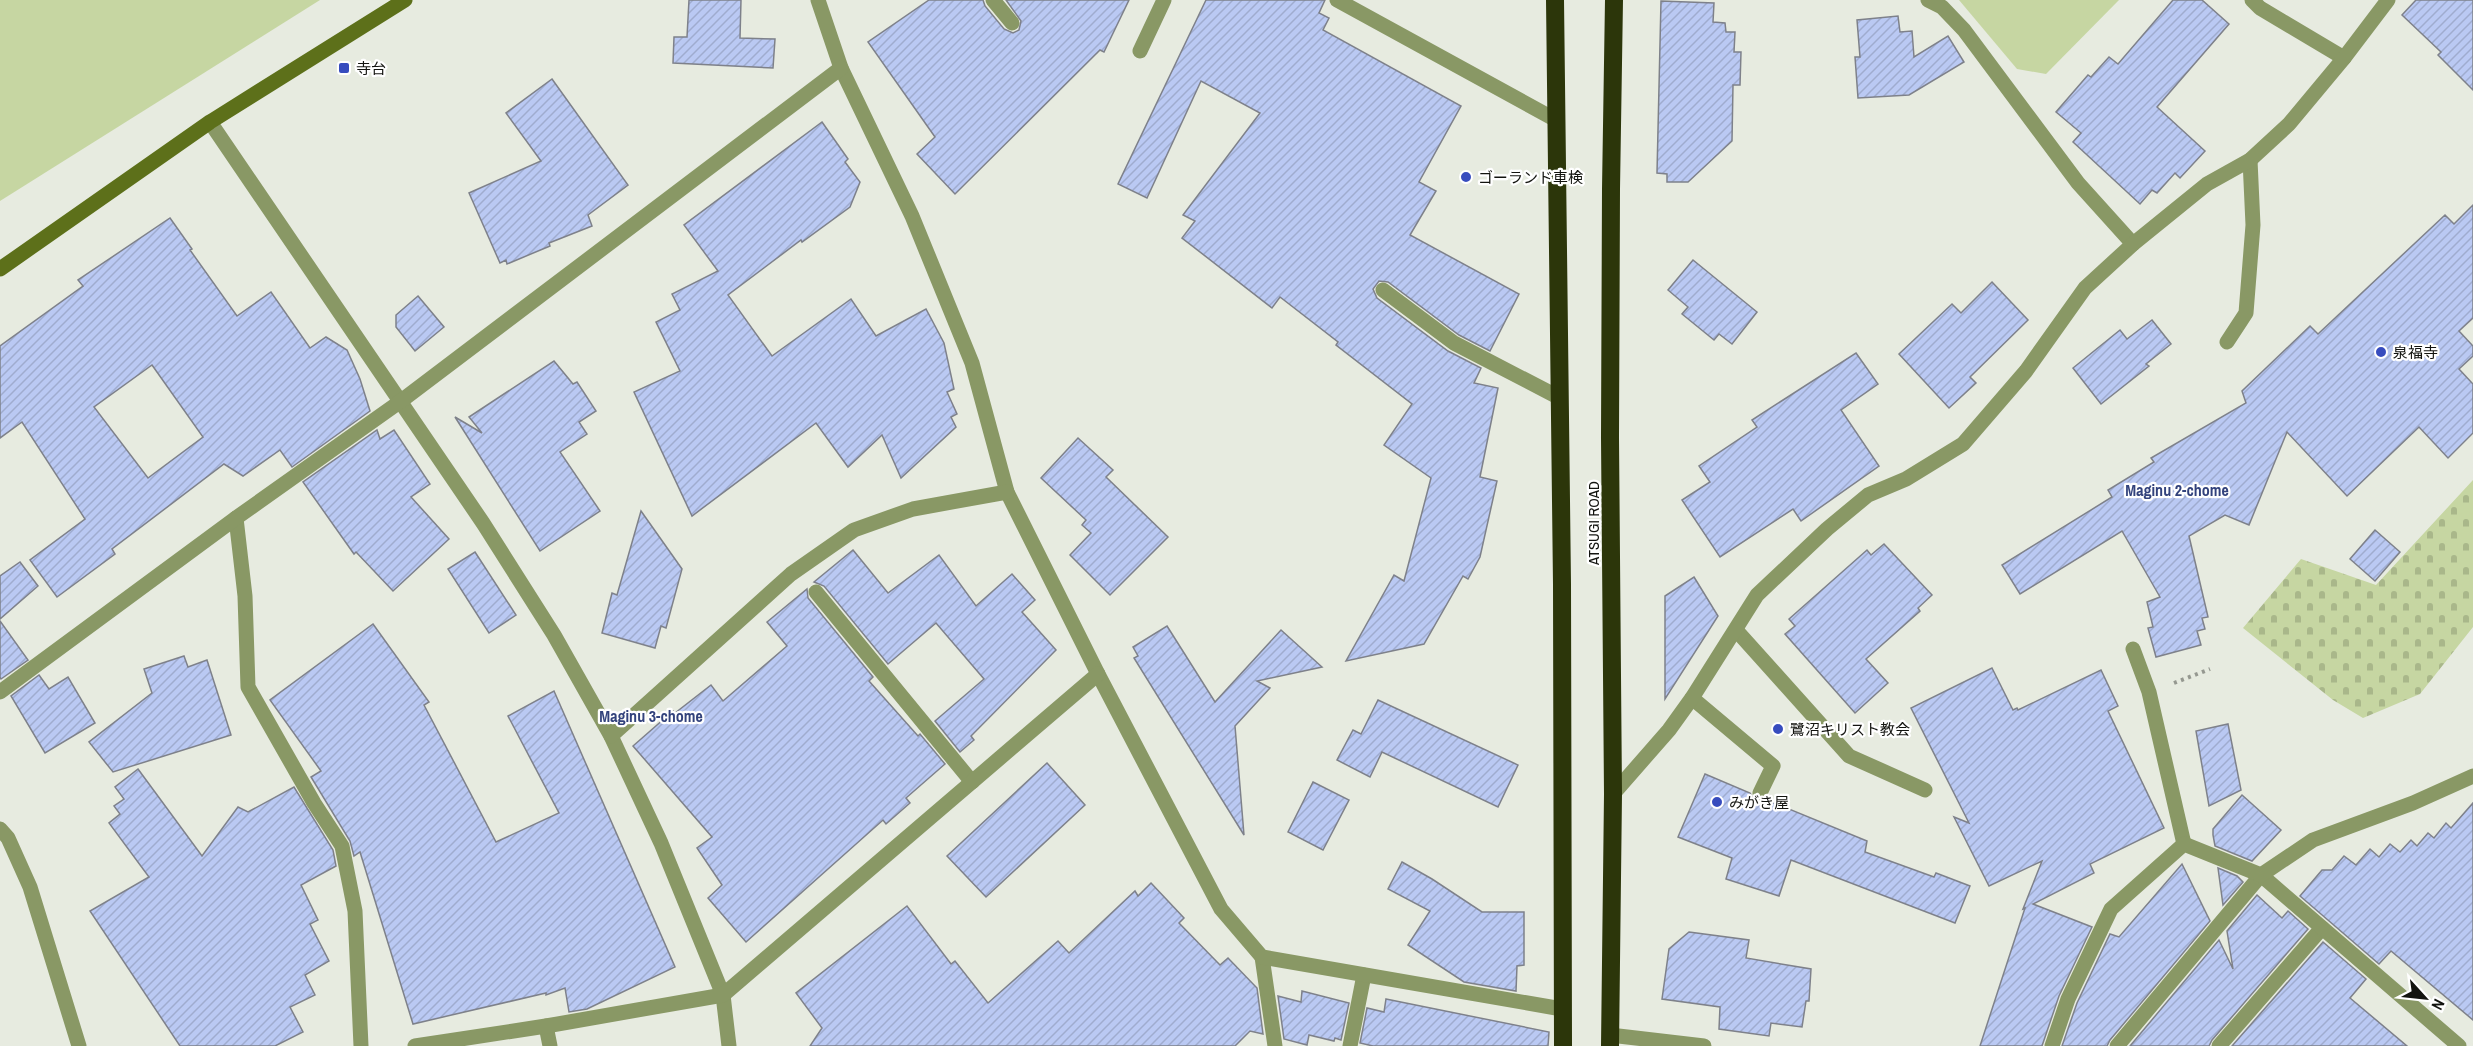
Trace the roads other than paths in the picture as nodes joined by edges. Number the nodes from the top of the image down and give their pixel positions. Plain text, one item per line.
1 (405, 0) edge
2 (818, 0) edge
3 (993, 0) edge
4 (1164, 0) edge
5 (1337, 0) edge
6 (1555, 0) edge
7 (1614, 0) edge
8 (1928, 0) edge
9 (2252, 0) edge
10 (2388, 0) edge
11 (1012, 23) dead end
12 (1140, 51) dead end
13 (2344, 58) junction
14 (841, 68) junction
15 (1556, 120) junction
16 (210, 123) junction
17 (2250, 160) junction
18 (2133, 244) junction
19 (0, 269) edge
20 (1383, 290) dead end
21 (2227, 342) dead end
22 (1560, 398) junction
23 (401, 401) junction
24 (1007, 492) junction
25 (236, 518) junction
26 (816, 592) dead end
27 (1736, 630) junction
28 (2133, 649) dead end
29 (1098, 674) junction
30 (0, 692) edge
31 (1692, 699) junction
32 (611, 736) junction
33 (2473, 776) edge
34 (972, 782) junction
35 (1925, 790) dead end
36 (1761, 794) dead end
37 (1613, 795) junction
38 (0, 830) edge
39 (2184, 844) junction
40 (2261, 875) junction
41 (2322, 928) junction
42 (1262, 957) junction
43 (1364, 975) junction
44 (723, 995) junction
45 (1562, 1009) junction
46 (546, 1026) junction
47 (1610, 1041) edge
48 (79, 1046) edge
49 (361, 1046) edge
50 (416, 1046) edge
51 (550, 1046) edge
52 (729, 1046) edge
53 (1275, 1046) edge
54 (1350, 1046) edge
55 (1563, 1046) edge
56 (1704, 1046) edge
57 (2052, 1046) edge
58 (2118, 1046) edge
59 (2219, 1046) edge
60 (2459, 1046) edge

1 - 16 street
2 - 14 street
3 - 11 street
4 - 12 street
5 - 15 street
6 - 15 highway, ATSUGI ROAD
7 - 37 highway, ATSUGI ROAD
8 - 18 street
9 - 13 street
10 - 13 street
13 - 17 street
14 - 23 street
14 - 24 street
15 - 22 highway, ATSUGI ROAD
16 - 19 street
16 - 23 street
17 - 18 street
17 - 21 street
18 - 27 street
20 - 22 street
22 - 45 highway, ATSUGI ROAD
23 - 25 street
23 - 32 street
24 - 29 street
24 - 32 street
25 - 30 street
25 - 49 street
26 - 34 street
27 - 31 street
27 - 35 street
28 - 39 street
29 - 34 street
29 - 42 street
31 - 36 street
31 - 37 street
32 - 44 street
33 - 40 street
34 - 44 street
37 - 47 highway, ATSUGI ROAD
38 - 48 street
39 - 40 street
39 - 57 street
40 - 41 street
40 - 58 street
41 - 59 street
41 - 60 street
42 - 43 street
42 - 53 street
43 - 45 street
43 - 54 street
44 - 46 street
44 - 52 street
45 - 55 highway, ATSUGI ROAD
46 - 50 street
46 - 51 street
47 - 56 street

